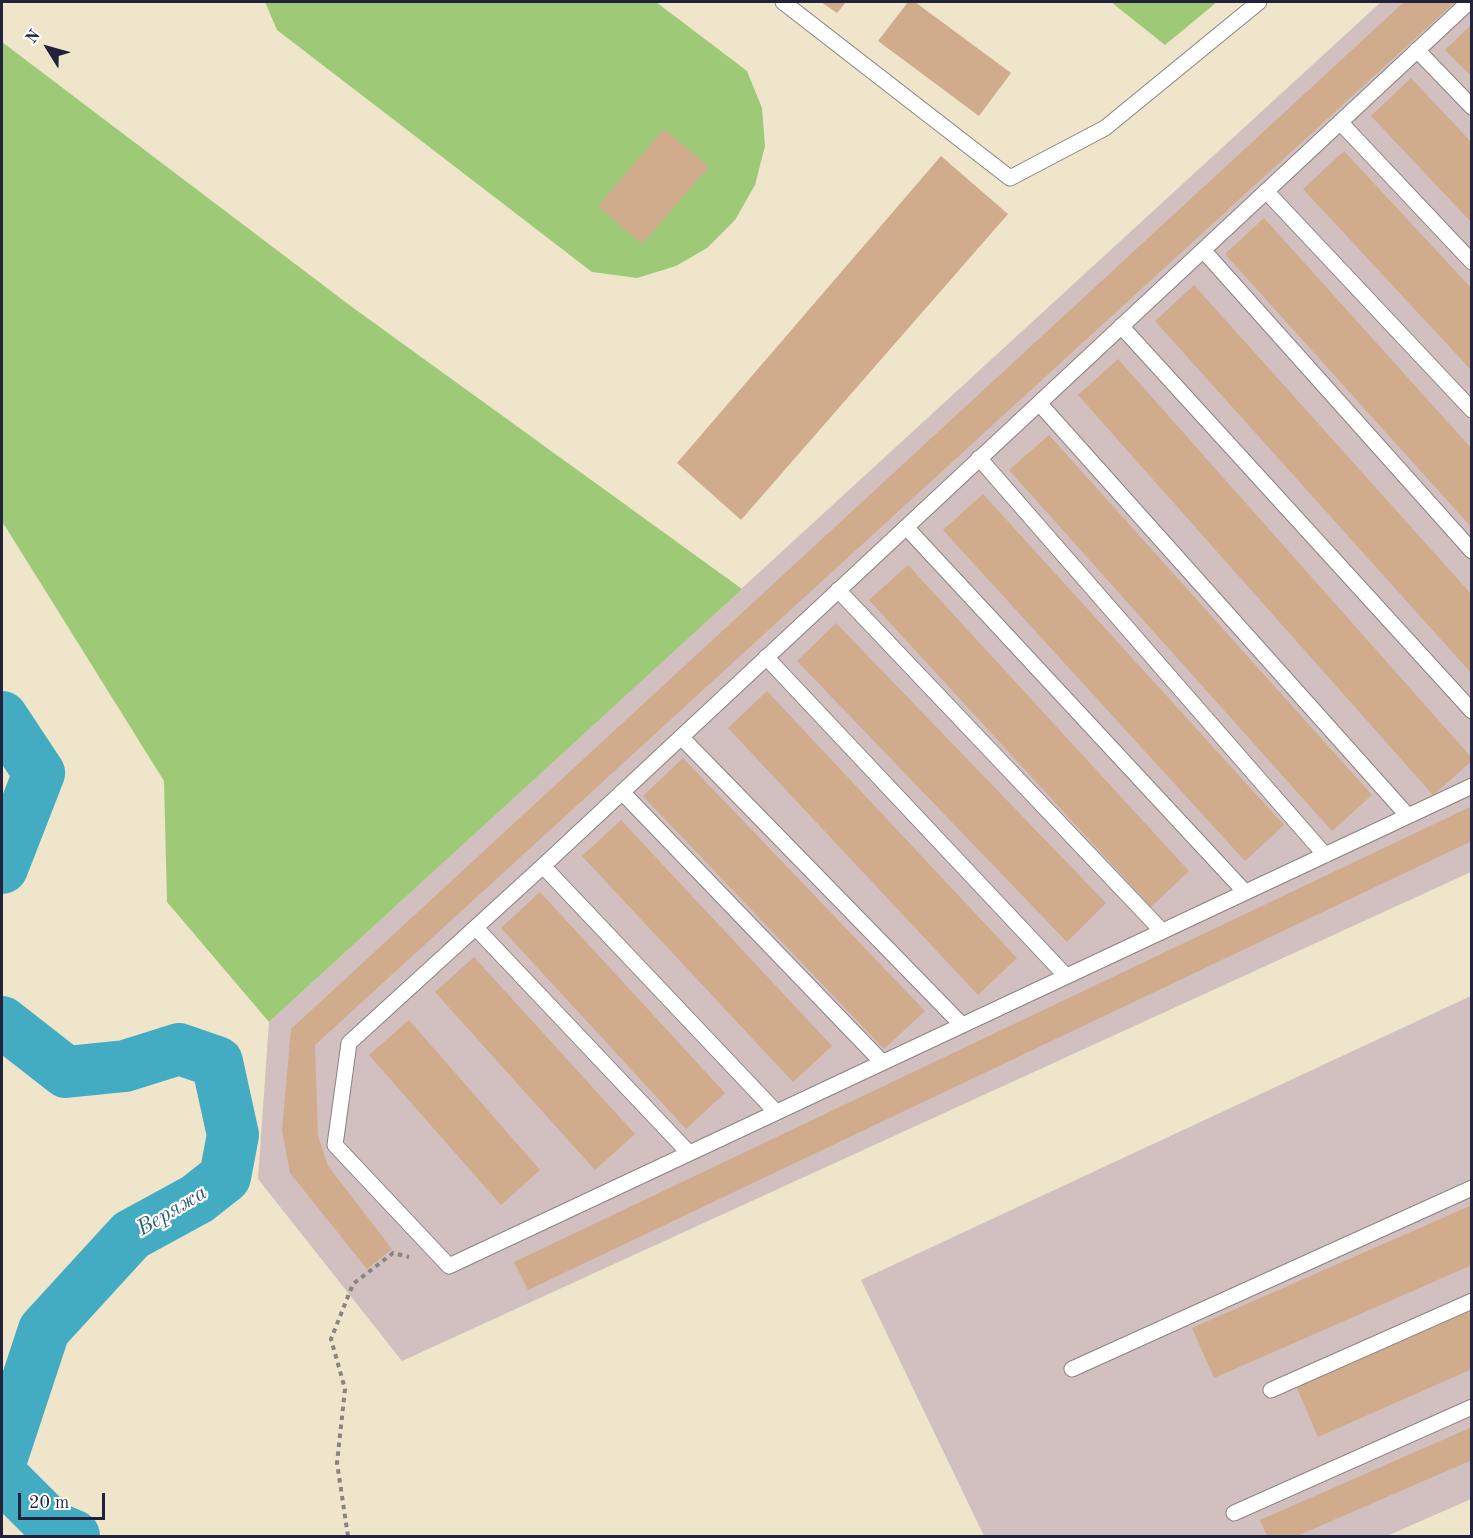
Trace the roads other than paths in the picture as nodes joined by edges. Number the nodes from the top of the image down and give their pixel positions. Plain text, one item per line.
1 (783, 2) edge
2 (1259, 2) edge
3 (1469, 2) edge
4 (1417, 50) junction
5 (1472, 107) edge
6 (1340, 122) junction
7 (1266, 191) junction
8 (1203, 250) junction
9 (1472, 262) edge
10 (1121, 326) junction
11 (1039, 403) junction
12 (1472, 410) edge
13 (979, 458) junction
14 (906, 527) junction
15 (1472, 552) edge
16 (838, 590) junction
17 (766, 657) junction
18 (1472, 711) edge
19 (681, 737) junction
20 (1472, 786) edge
21 (622, 792) junction
22 (1408, 816) junction
23 (1325, 855) junction
24 (543, 866) junction
25 (1245, 892) junction
26 (476, 928) junction
27 (1162, 931) junction
28 (1066, 976) junction
29 (962, 1024) junction
30 (882, 1062) junction
31 (777, 1112) junction
32 (689, 1153) junction
33 (1472, 1188) edge
34 (1472, 1301) edge
35 (1072, 1369) dead end
36 (1271, 1390) dead end
37 (1472, 1407) edge
38 (1234, 1513) dead end

1 - 2 lane
3 - 4 lane
4 - 5 lane
4 - 6 lane
6 - 7 lane
6 - 9 lane
7 - 8 lane
7 - 12 lane
8 - 10 lane
8 - 15 lane
10 - 11 lane
10 - 18 lane
11 - 13 lane
11 - 22 lane
13 - 14 lane
13 - 23 lane
14 - 16 lane
14 - 25 lane
16 - 17 lane
16 - 27 lane
17 - 19 lane
17 - 28 lane
19 - 21 lane
19 - 29 lane
20 - 22 lane
21 - 24 lane
21 - 30 lane
22 - 23 lane
23 - 25 lane
24 - 26 lane
24 - 31 lane
25 - 27 lane
26 - 32 lane
26 - 32 lane
27 - 28 lane
28 - 29 lane
29 - 30 lane
30 - 31 lane
31 - 32 lane
33 - 35 lane
34 - 36 lane
37 - 38 lane

